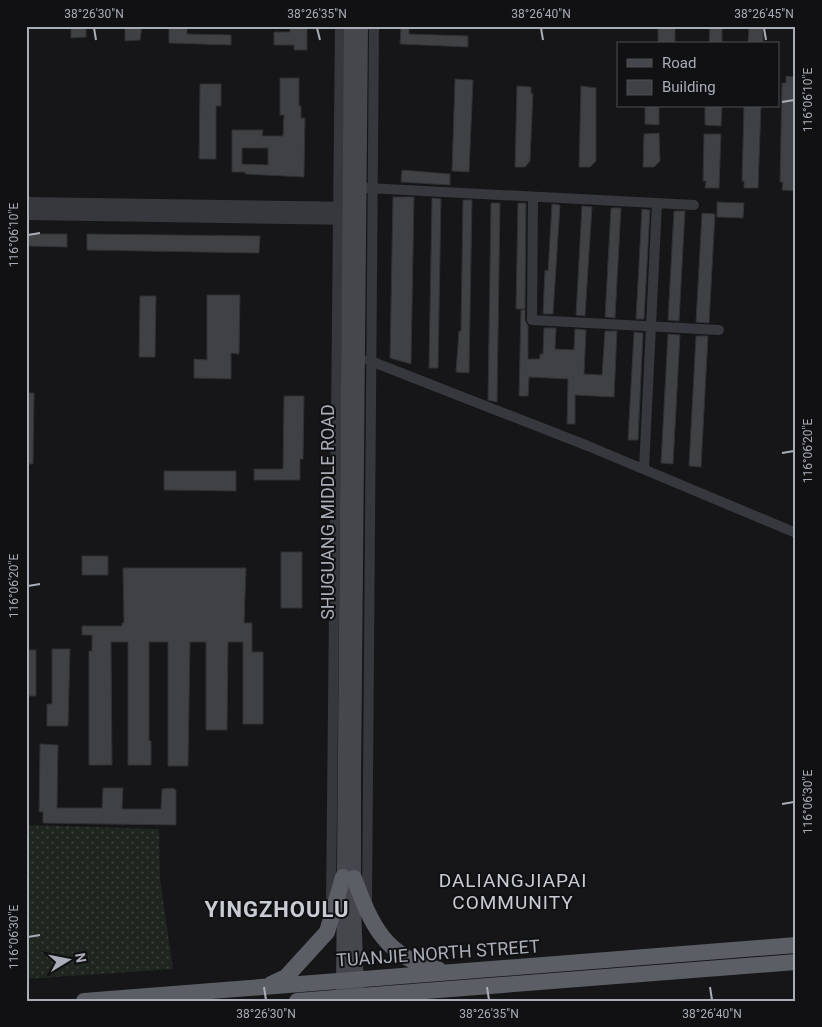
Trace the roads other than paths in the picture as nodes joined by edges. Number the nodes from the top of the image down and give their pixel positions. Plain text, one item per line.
1 (340, 26) edge
2 (351, 26) edge
3 (361, 26) edge
4 (374, 26) edge
5 (366, 188) junction
6 (533, 197) junction
7 (26, 203) edge
8 (657, 203) junction
9 (694, 205) dead end
10 (349, 213) junction
11 (26, 214) edge
12 (651, 326) junction
13 (719, 330) dead end
14 (357, 356) junction
15 (372, 361) junction
16 (644, 469) junction
17 (796, 533) edge
18 (348, 877) junction
19 (367, 910) junction
20 (330, 924) junction
21 (796, 945) edge
22 (796, 962) edge
23 (466, 980) junction
24 (252, 988) junction
25 (351, 993) edge
26 (84, 1001) edge
27 (297, 1001) edge
28 (422, 1001) edge

1 - 10 street
2 - 10 main road, SHUGUANG MIDDLE ROAD
3 - 5 main road, SHUGUANG MIDDLE ROAD
4 - 5 street
5 - 6 street
5 - 10 main road, SHUGUANG MIDDLE ROAD
5 - 15 street
6 - 8 street
6 - 12 street
7 - 10 street
8 - 9 street
8 - 12 street
10 - 11 street
10 - 14 main road, SHUGUANG MIDDLE ROAD
10 - 18 main road, SHUGUANG MIDDLE ROAD
10 - 20 street
12 - 13 street
12 - 16 street
14 - 15 street
14 - 18 main road, SHUGUANG MIDDLE ROAD
15 - 16 street
15 - 19 street
16 - 17 street
18 - 19 highway
18 - 20 highway
18 - 25 main road, SHUGUANG MIDDLE ROAD
19 - 23 highway
20 - 24 highway
21 - 23 highway, TUANJIE NORTH STREET
22 - 23 highway, TUANJIE NORTH STREET
23 - 25 highway, TUANJIE NORTH STREET
23 - 28 highway
24 - 25 highway, TUANJIE NORTH STREET
24 - 26 highway, TUANJIE NORTH STREET
25 - 27 highway, TUANJIE NORTH STREET

